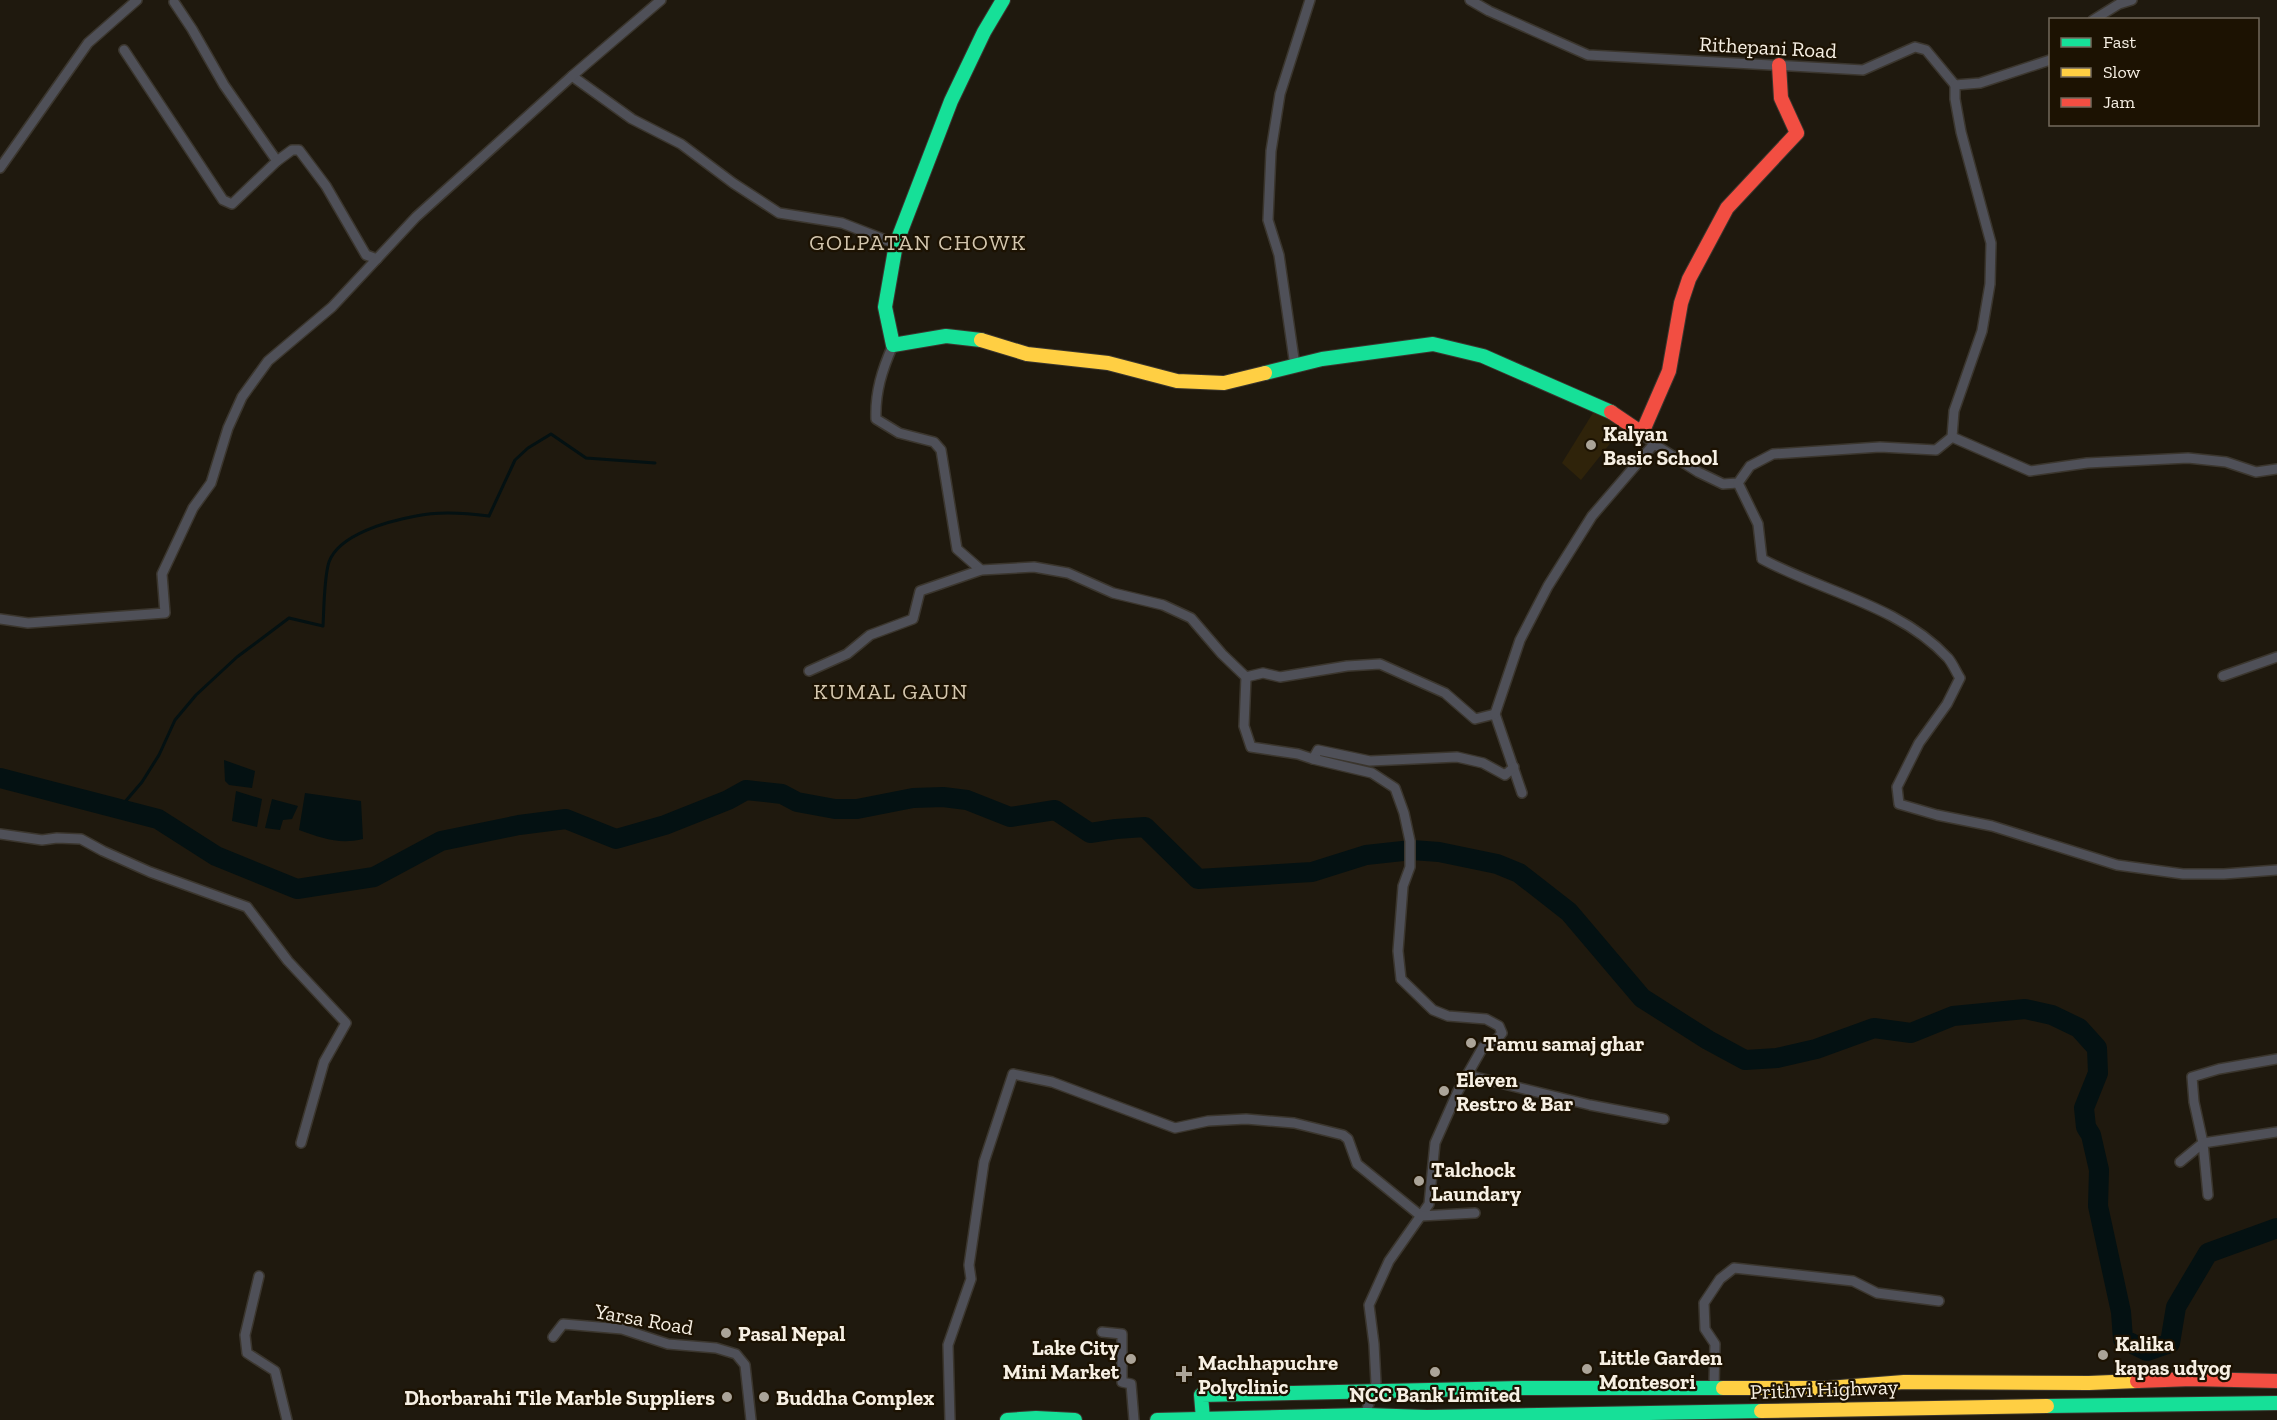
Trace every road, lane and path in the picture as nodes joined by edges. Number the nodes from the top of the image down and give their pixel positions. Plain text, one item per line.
1 (137, 0) edge
2 (662, 0) edge
3 (1003, 0) edge
4 (1310, 0) edge
5 (1470, 0) edge
6 (2132, 0) edge
7 (174, 2) dead end
8 (2096, 18) edge
9 (124, 50) dead end
10 (2049, 60) edge
11 (1779, 65) junction
12 (572, 76) junction
13 (1955, 85) junction
14 (277, 161) junction
15 (0, 168) edge
16 (896, 244) junction
17 (377, 259) junction
18 (893, 345) junction
19 (1295, 366) junction
20 (1642, 433) junction
21 (1952, 437) junction
22 (1654, 444) junction
23 (2277, 469) edge
24 (1738, 483) junction
25 (981, 570) junction
26 (0, 619) edge
27 (2277, 657) edge
28 (808, 671) dead end
29 (2223, 676) dead end
30 (1246, 677) junction
31 (1495, 714) junction
32 (1313, 759) junction
33 (1514, 767) junction
34 (1522, 793) dead end
35 (0, 834) edge
36 (2277, 870) edge
37 (2277, 1059) edge
38 (1467, 1075) junction
39 (1664, 1119) dead end
40 (2277, 1132) edge
41 (301, 1143) dead end
42 (2203, 1143) junction
43 (2180, 1162) dead end
44 (2208, 1194) dead end
45 (1475, 1213) dead end
46 (1421, 1216) junction
47 (259, 1276) dead end
48 (1939, 1301) dead end
49 (1102, 1332) dead end
50 (553, 1337) dead end
51 (2277, 1381) edge
52 (1714, 1387) junction
53 (1374, 1391) junction
54 (2277, 1403) edge
55 (1911, 1414) edge
56 (1365, 1415) junction
57 (1673, 1417) edge
58 (1203, 1419) edge
59 (286, 1420) edge
60 (751, 1420) edge
61 (950, 1420) edge
62 (1007, 1420) edge
63 (1075, 1420) edge
64 (1134, 1420) edge
65 (1156, 1420) edge

1 - 15 street
2 - 12 street
3 - 16 main road
4 - 19 street
5 - 11 street, Rithepani Road
6 - 8 street
7 - 14 street
9 - 14 street
10 - 13 street
11 - 13 street, Rithepani Road
11 - 20 main road
12 - 16 street
12 - 17 street
13 - 21 street
14 - 17 street
16 - 18 main road
17 - 26 street
18 - 19 main road
18 - 25 street
19 - 20 main road
20 - 22 street
21 - 23 street
21 - 24 street
22 - 24 street
22 - 31 street
24 - 36 street
25 - 28 street
25 - 30 street
27 - 29 street
30 - 31 street
30 - 32 street
31 - 33 street
32 - 33 street
32 - 38 street
33 - 34 street
35 - 41 street
37 - 42 street
38 - 39 street
38 - 46 street
40 - 42 street
42 - 43 street
42 - 44 street
45 - 46 street
46 - 53 street
46 - 61 street
47 - 59 street
48 - 52 street
49 - 64 street
50 - 60 street, Yarsa Road
51 - 52 main road
52 - 53 main road
53 - 56 street
53 - 58 main road
54 - 55 main road, Prithvi Highway
55 - 57 main road, Prithvi Highway
56 - 57 main road, Prithvi Highway
56 - 58 main road, Prithvi Highway
58 - 65 main road, Prithvi Highway
62 - 63 main road

